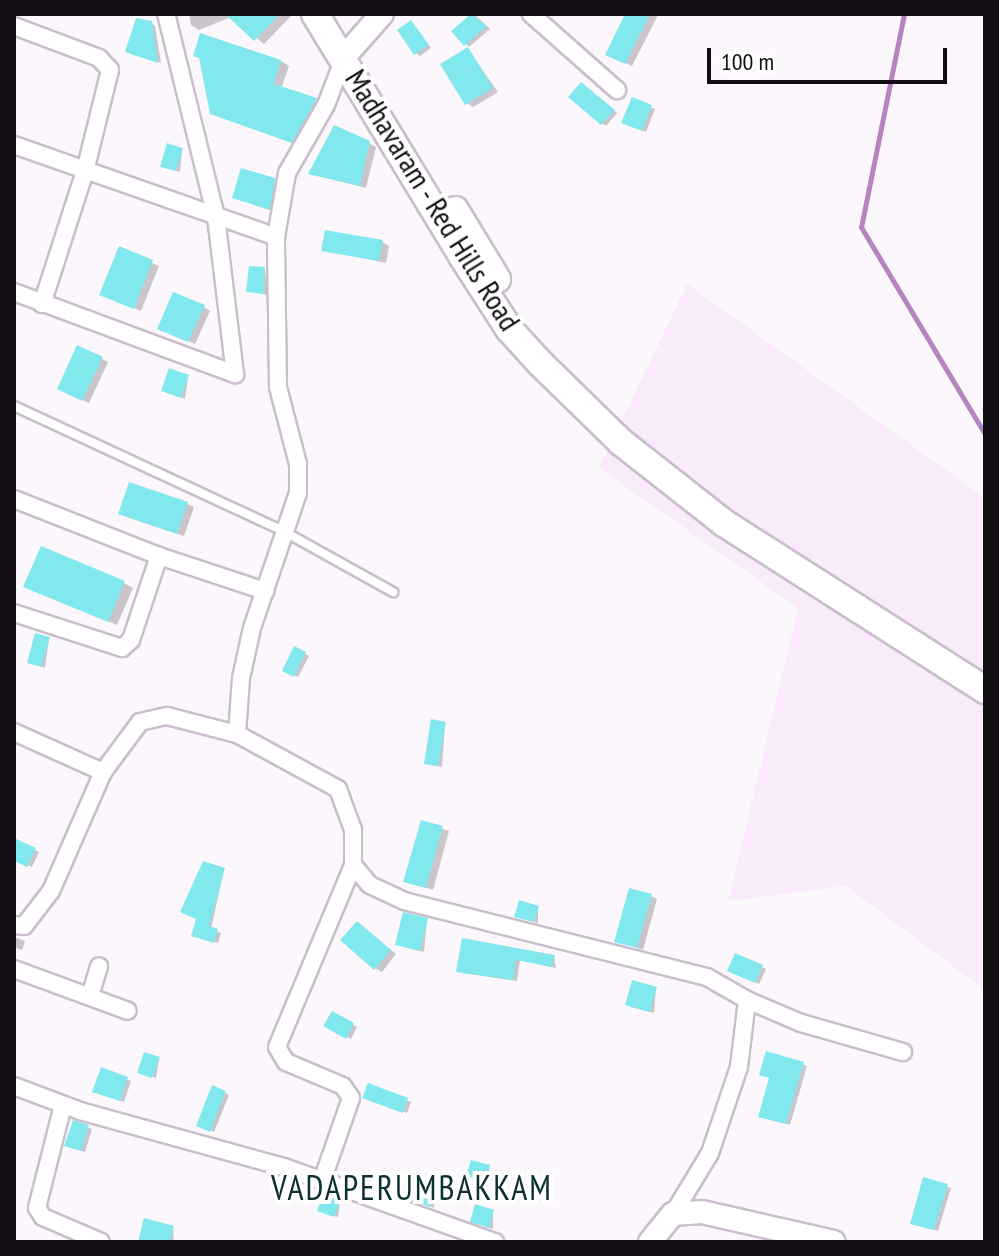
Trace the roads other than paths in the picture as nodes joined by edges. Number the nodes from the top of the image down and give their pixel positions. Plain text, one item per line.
1 (149, 14) edge
2 (315, 14) edge
3 (332, 14) edge
4 (382, 14) edge
5 (531, 14) edge
6 (167, 17) edge
7 (14, 26) edge
8 (349, 52) junction
9 (617, 90) dead end
10 (14, 145) edge
11 (85, 171) junction
12 (216, 217) junction
13 (276, 237) junction
14 (14, 292) edge
15 (42, 304) junction
16 (14, 406) edge
17 (14, 499) edge
18 (285, 532) junction
19 (159, 556) junction
20 (265, 591) junction
21 (393, 592) dead end
22 (14, 613) edge
23 (985, 669) edge
24 (985, 690) edge
25 (14, 732) edge
26 (237, 734) junction
27 (103, 772) junction
28 (353, 865) junction
29 (14, 925) edge
30 (99, 966) dead end
31 (14, 969) edge
32 (90, 996) junction
33 (747, 1000) junction
34 (128, 1011) dead end
35 (903, 1052) dead end
36 (14, 1086) edge
37 (63, 1105) junction
38 (322, 1181) junction
39 (673, 1214) junction
40 (829, 1241) edge
41 (101, 1242) edge
42 (495, 1242) edge
43 (650, 1242) edge

1 - 6 street
2 - 8 main road, Madhavaram - Red Hills Road
3 - 8 main road, Madhavaram - Red Hills Road
4 - 8 street
5 - 9 street
6 - 12 street
7 - 11 street
8 - 13 street
8 - 23 main road, Madhavaram - Red Hills Road
8 - 24 main road, Madhavaram - Red Hills Road
10 - 11 street
11 - 12 street
11 - 15 street
12 - 13 street
12 - 15 street
13 - 18 street
14 - 15 street
16 - 18 lane
17 - 19 street
18 - 20 street
18 - 21 lane
19 - 20 street
19 - 22 street
20 - 26 street
25 - 27 street
26 - 27 street
26 - 28 street
27 - 29 street
28 - 33 street
28 - 38 street
30 - 32 street
31 - 32 street
32 - 34 street
33 - 35 street
33 - 39 street
36 - 37 street
37 - 38 street
37 - 41 street
38 - 42 street
39 - 40 street
39 - 43 street

